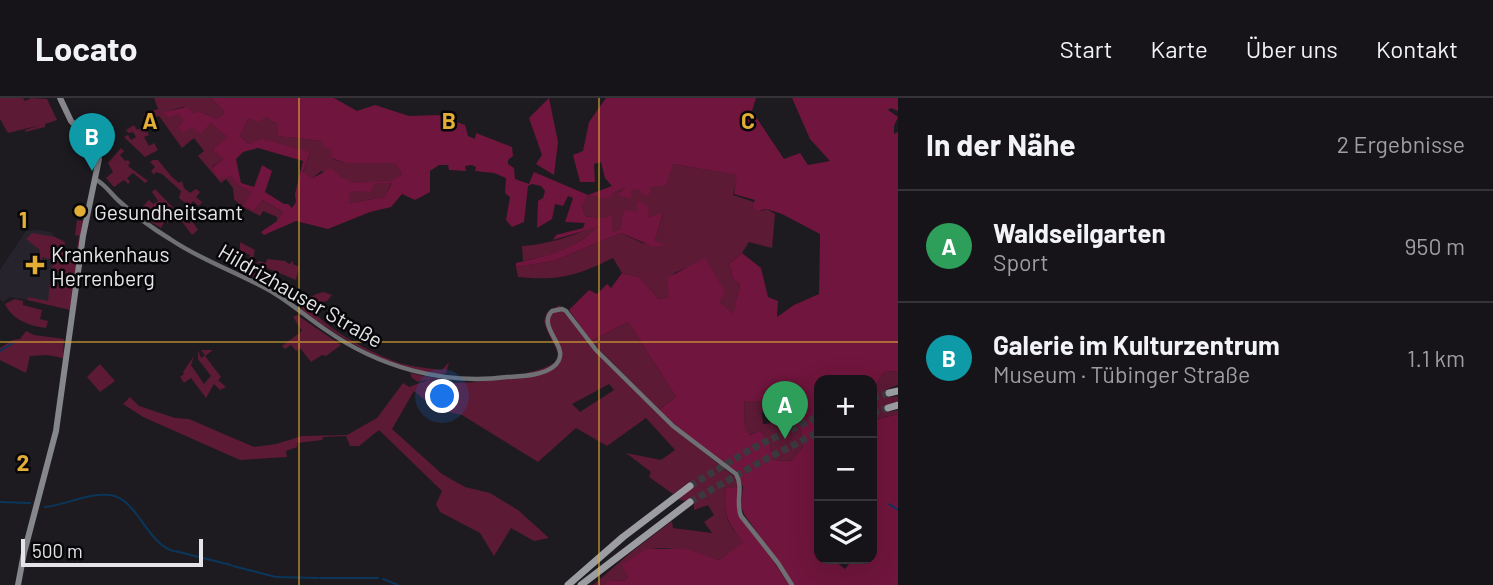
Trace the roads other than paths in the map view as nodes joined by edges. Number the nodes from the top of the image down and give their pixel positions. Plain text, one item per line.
1 (60, 98) edge
2 (95, 181) junction
3 (898, 405) edge
4 (888, 408) tunnel mouth
5 (690, 486) tunnel mouth
6 (690, 502) tunnel mouth
7 (18, 585) edge
8 (568, 585) edge
9 (581, 585) edge
10 (792, 585) edge

1 - 2 main road
2 - 7 main road
2 - 10 main road, Hildrizhauser Straße
3 - 4 highway
5 - 8 highway
6 - 9 highway

